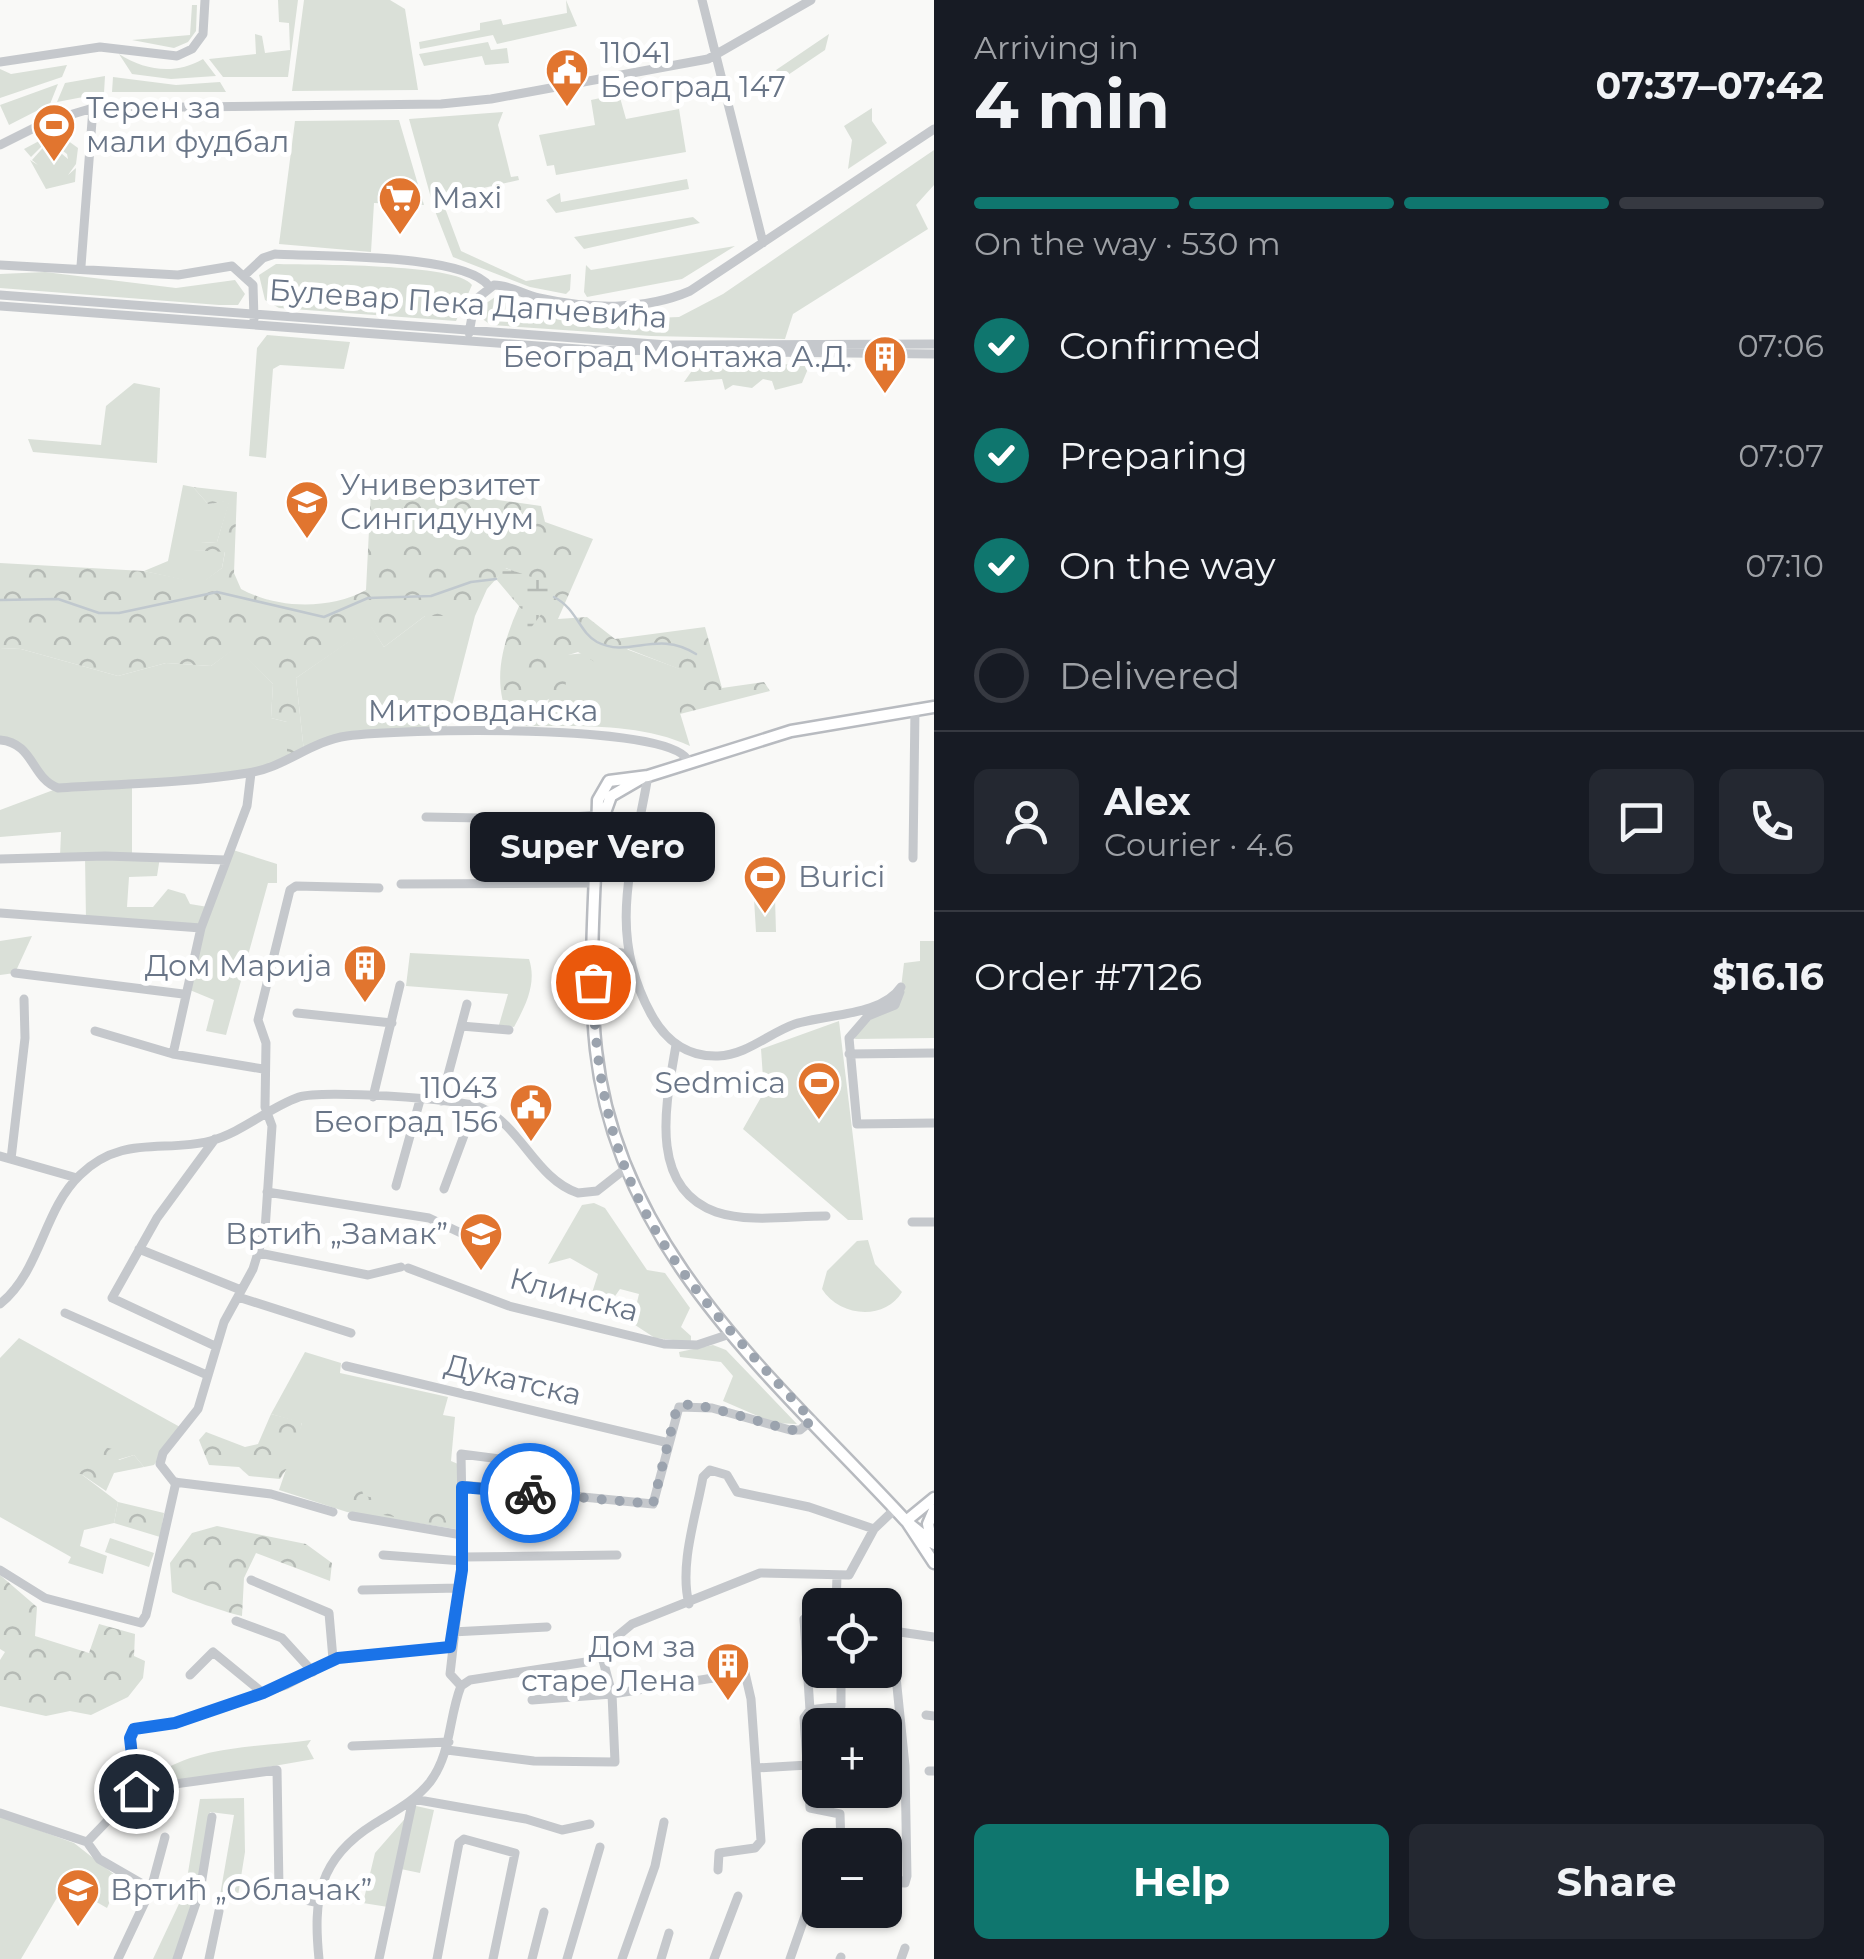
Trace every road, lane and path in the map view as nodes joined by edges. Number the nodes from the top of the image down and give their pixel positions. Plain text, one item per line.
1 (205, 0) edge
2 (702, 0) edge
3 (811, 0) edge
4 (716, 56) junction
5 (0, 62) edge
6 (93, 108) junction
7 (934, 129) edge
8 (0, 145) edge
9 (763, 244) junction
10 (0, 265) edge
11 (81, 266) junction
12 (246, 274) junction
13 (489, 286) junction
14 (0, 295) edge
15 (0, 306) edge
16 (254, 320) junction
17 (469, 335) junction
18 (934, 344) edge
19 (934, 354) edge
20 (934, 707) edge
21 (914, 710) junction
22 (0, 740) edge
23 (688, 760) junction
24 (252, 773) junction
25 (645, 777) junction
26 (598, 814) junction
27 (426, 817) dead end
28 (600, 832) junction
29 (912, 858) dead end
30 (0, 860) edge
31 (226, 860) junction
32 (598, 883) junction
33 (401, 884) dead end
34 (379, 888) dead end
35 (0, 913) edge
36 (200, 928) junction
37 (594, 953) junction
38 (625, 954) junction
39 (15, 973) dead end
40 (400, 985) dead end
41 (183, 994) junction
42 (24, 999) dead end
43 (467, 1004) dead end
44 (297, 1014) dead end
45 (392, 1023) junction
46 (461, 1026) junction
47 (509, 1030) dead end
48 (94, 1031) dead end
49 (676, 1044) junction
50 (934, 1053) edge
51 (173, 1054) junction
52 (848, 1054) junction
53 (264, 1069) junction
54 (373, 1097) junction
55 (420, 1100) junction
56 (441, 1101) junction
57 (475, 1106) junction
58 (268, 1115) junction
59 (934, 1123) edge
60 (215, 1140) junction
61 (6, 1158) edge
62 (625, 1169) junction
63 (77, 1178) junction
64 (396, 1186) dead end
65 (444, 1189) dead end
66 (267, 1192) junction
67 (826, 1216) dead end
68 (912, 1222) dead end
69 (934, 1222) edge
70 (478, 1240) dead end
71 (139, 1249) junction
72 (259, 1252) junction
73 (239, 1294) junction
74 (0, 1304) edge
75 (65, 1312) dead end
76 (351, 1333) dead end
77 (730, 1334) junction
78 (215, 1346) junction
79 (346, 1366) dead end
80 (206, 1375) junction
81 (812, 1420) junction
82 (669, 1443) junction
83 (562, 1467) dead end
84 (176, 1482) junction
85 (463, 1485) junction
86 (933, 1504) edge
87 (894, 1509) junction
88 (333, 1512) dead end
89 (352, 1516) dead end
90 (906, 1521) junction
91 (874, 1529) junction
92 (462, 1535) junction
93 (932, 1542) edge
94 (383, 1555) dead end
95 (617, 1555) dead end
96 (463, 1559) junction
97 (934, 1563) edge
98 (0, 1570) edge
99 (837, 1576) junction
100 (250, 1580) dead end
101 (460, 1588) junction
102 (837, 1588) edge
103 (362, 1590) dead end
104 (690, 1604) junction
105 (236, 1621) dead end
106 (546, 1627) dead end
107 (452, 1632) junction
108 (934, 1637) edge
109 (450, 1647) junction
110 (602, 1654) junction
111 (333, 1659) junction
112 (313, 1672) junction
113 (190, 1675) dead end
114 (460, 1686) junction
115 (842, 1688) edge
116 (263, 1693) junction
117 (612, 1694) junction
118 (532, 1700) dead end
119 (826, 1708) edge
120 (352, 1746) dead end
121 (448, 1746) junction
122 (802, 1764) edge
123 (756, 1768) junction
124 (138, 1789) junction
125 (412, 1799) junction
126 (811, 1808) edge
127 (0, 1813) edge
128 (212, 1818) dead end
129 (664, 1822) dead end
130 (590, 1824) dead end
131 (841, 1828) edge
132 (165, 1836) dead end
133 (87, 1842) junction
134 (600, 1847) dead end
135 (718, 1870) dead end
136 (902, 1882) edge
137 (151, 1890) junction
138 (738, 1896) dead end
139 (315, 1902) junction
140 (219, 1911) dead end
141 (544, 1912) dead end
142 (802, 1925) edge
143 (669, 1933) dead end
144 (118, 1959) edge
145 (177, 1959) edge
146 (209, 1959) edge
147 (319, 1959) edge
148 (379, 1959) edge
149 (437, 1959) edge
150 (493, 1959) edge
151 (532, 1959) edge
152 (566, 1959) edge
153 (622, 1959) edge
154 (662, 1959) edge
155 (714, 1959) edge
156 (790, 1959) edge

1 - 5 street
2 - 4 street
3 - 4 street
4 - 6 street
4 - 9 street
6 - 8 street
6 - 11 street
7 - 9 street
9 - 13 street
10 - 11 street
11 - 12 street
12 - 13 street
12 - 16 street
13 - 17 street
14 - 16 street, Булевар Пека Дапчевића
15 - 16 street, Булевар Пека Дапчевића
16 - 17 street, Булевар Пека Дапчевића
17 - 18 street, Булевар Пека Дапчевића
17 - 19 street, Булевар Пека Дапчевића
20 - 21 main road
21 - 23 main road
21 - 29 street
22 - 24 street, Митровданска
23 - 24 street, Митровданска
23 - 25 main road
24 - 31 street
25 - 26 main road
25 - 28 main road
25 - 38 street
26 - 27 street
26 - 28 main road
28 - 32 main road
30 - 31 street
31 - 36 street
32 - 33 street
32 - 37 main road
34 - 53 street
35 - 36 street
36 - 41 street
37 - 38 street
37 - 62 main road
38 - 49 street
39 - 41 street
40 - 45 street
41 - 51 street
42 - 61 street
43 - 46 street
44 - 45 street
45 - 54 street
46 - 47 street
46 - 56 street
48 - 51 street
49 - 52 street
49 - 67 street
50 - 52 street
51 - 53 street
52 - 59 street
53 - 58 street
54 - 55 street
54 - 58 street
55 - 56 street
55 - 64 street
56 - 57 street
57 - 62 street
57 - 65 street
58 - 60 street
58 - 66 street
60 - 63 street
60 - 71 street
61 - 63 street
62 - 77 main road
63 - 74 street
66 - 70 street
66 - 72 street
68 - 69 street
71 - 73 street
71 - 78 street
72 - 73 street
72 - 77 street, Клинска
73 - 76 street
73 - 78 street
75 - 80 street
77 - 81 main road
78 - 80 street
79 - 82 street, Дукатска
80 - 84 street
81 - 82 street
81 - 87 main road
82 - 85 street
83 - 85 street
84 - 88 street
84 - 98 street
85 - 92 street
86 - 87 main road
86 - 90 main road
86 - 93 main road
87 - 90 main road
87 - 91 street
89 - 92 street
90 - 93 main road
90 - 97 main road
91 - 99 street
91 - 104 street
92 - 96 street
94 - 96 street
95 - 96 street
96 - 101 street
99 - 102 street
99 - 104 street
100 - 111 street
101 - 103 street
101 - 107 street
104 - 110 street
105 - 112 street
106 - 107 street
107 - 109 street
108 - 136 street
109 - 111 street
109 - 114 street
110 - 114 street
110 - 117 street
111 - 112 street
112 - 116 street
113 - 116 street
114 - 121 street
115 - 119 street
116 - 124 street
117 - 118 street
117 - 121 street
117 - 123 street
120 - 121 street
121 - 125 street
122 - 123 street
123 - 135 street
124 - 133 street
124 - 139 street
125 - 130 street
125 - 139 street
125 - 148 street
126 - 131 street
127 - 133 street
128 - 145 street
129 - 153 street
132 - 137 street
133 - 137 street
134 - 152 street
137 - 144 street
138 - 155 street
139 - 147 street
140 - 146 street
141 - 151 street
142 - 156 street
143 - 154 street
149 - 150 street

